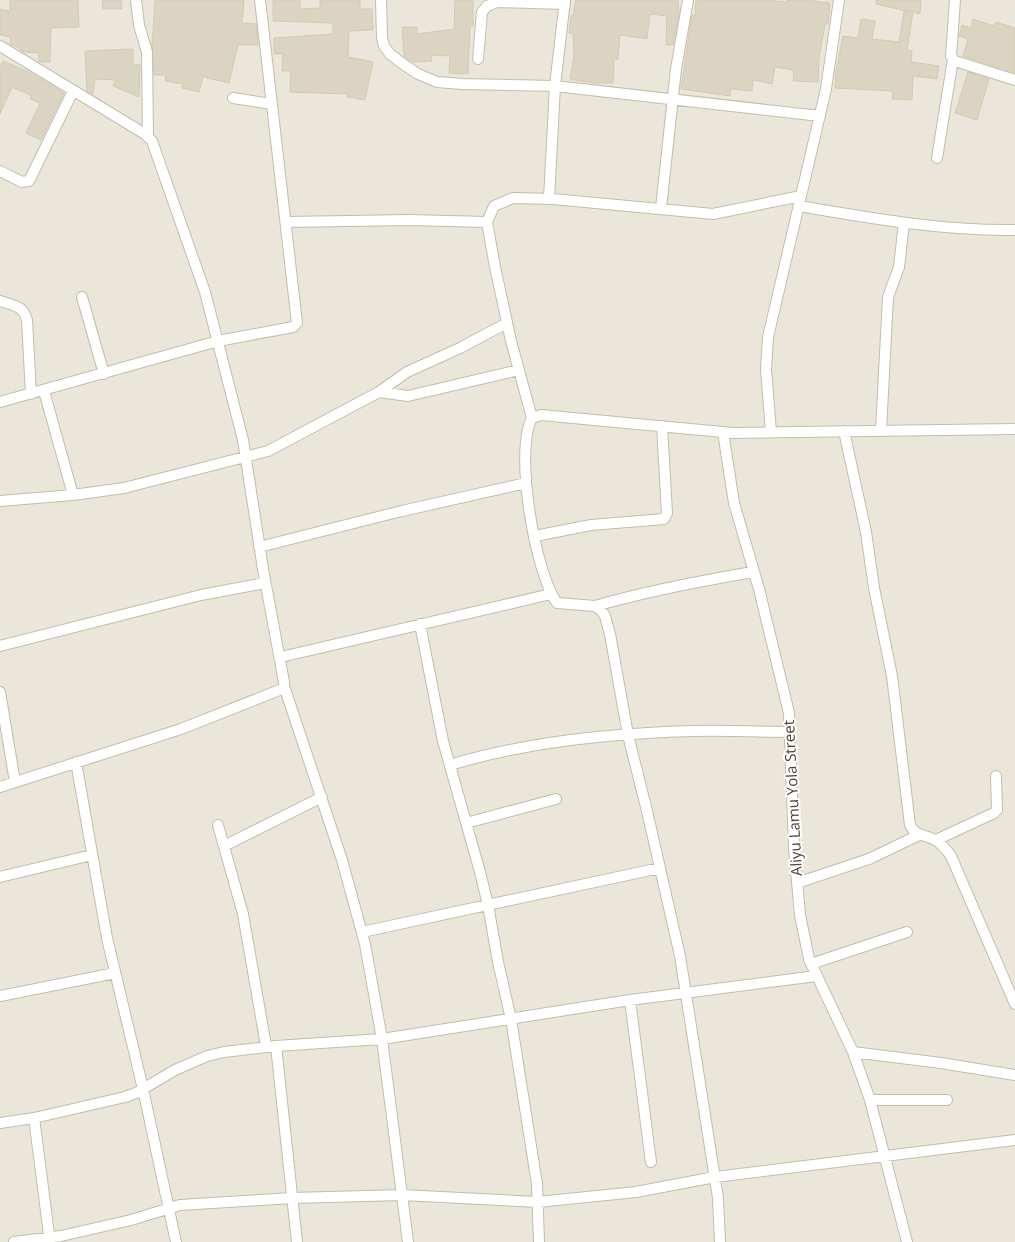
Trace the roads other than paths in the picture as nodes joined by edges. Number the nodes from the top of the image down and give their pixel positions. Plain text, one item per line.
1 (136, 0) edge
2 (260, 0) edge
3 (381, 0) edge
4 (688, 0) edge
5 (839, 0) edge
6 (955, 0) edge
7 (565, 2) edge
8 (0, 46) edge
9 (478, 59) dead end
10 (953, 59) junction
11 (1015, 80) edge
12 (556, 86) junction
13 (73, 91) junction
14 (233, 98) dead end
15 (672, 98) junction
16 (272, 104) junction
17 (820, 116) junction
18 (148, 137) junction
19 (937, 158) dead end
20 (0, 171) edge
21 (549, 199) junction
22 (800, 201) junction
23 (661, 208) junction
24 (286, 222) junction
25 (488, 222) junction
26 (904, 223) junction
27 (1015, 230) edge
28 (82, 297) dead end
29 (0, 301) edge
30 (507, 323) junction
31 (218, 341) junction
32 (519, 370) junction
33 (104, 374) junction
34 (44, 391) junction
35 (379, 392) junction
36 (31, 394) junction
37 (0, 402) edge
38 (532, 418) junction
39 (662, 426) junction
40 (1015, 429) edge
41 (881, 430) junction
42 (844, 431) junction
43 (723, 432) junction
44 (771, 432) junction
45 (246, 458) junction
46 (526, 483) junction
47 (73, 495) junction
48 (0, 501) edge
49 (535, 536) junction
50 (259, 547) junction
51 (754, 572) junction
52 (265, 583) junction
53 (551, 594) junction
54 (595, 606) junction
55 (420, 624) junction
56 (0, 646) edge
57 (281, 658) junction
58 (284, 686) junction
59 (0, 692) edge
60 (790, 732) junction
61 (628, 735) junction
62 (76, 762) junction
63 (450, 765) junction
64 (996, 776) dead end
65 (15, 782) junction
66 (0, 787) edge
67 (322, 797) junction
68 (556, 799) dead end
69 (466, 823) junction
70 (218, 825) dead end
71 (919, 835) junction
72 (936, 840) junction
73 (224, 846) junction
74 (92, 856) junction
75 (660, 868) junction
76 (0, 877) edge
77 (797, 883) junction
78 (488, 904) junction
79 (362, 932) junction
80 (907, 932) dead end
81 (811, 964) junction
82 (115, 973) junction
83 (816, 976) junction
84 (686, 992) junction
85 (0, 996) edge
86 (630, 1000) junction
87 (1015, 1004) edge
88 (511, 1019) junction
89 (382, 1039) junction
90 (271, 1046) junction
91 (853, 1052) junction
92 (1015, 1075) edge
93 (144, 1089) junction
94 (870, 1100) junction
95 (947, 1100) dead end
96 (34, 1118) junction
97 (0, 1123) edge
98 (1015, 1140) edge
99 (885, 1156) junction
100 (651, 1162) dead end
101 (715, 1176) junction
102 (402, 1195) junction
103 (292, 1198) junction
104 (538, 1202) junction
105 (169, 1208) junction
106 (50, 1240) edge
107 (14, 1242) edge
108 (176, 1242) edge
109 (297, 1242) edge
110 (408, 1242) edge
111 (540, 1242) edge
112 (720, 1242) edge
113 (907, 1242) edge

1 - 18 street
2 - 16 street
3 - 12 street
4 - 15 street
5 - 17 street
6 - 10 street
7 - 9 street
7 - 12 street
8 - 13 street
10 - 11 street
10 - 19 street
12 - 15 street
12 - 21 street
13 - 18 street
13 - 20 street
14 - 16 street
15 - 17 street
15 - 23 street
16 - 24 street
17 - 22 street
18 - 31 street
21 - 23 street
21 - 25 street
22 - 23 street
22 - 26 street
22 - 44 street
24 - 25 street
24 - 31 street
25 - 30 street
26 - 27 street
26 - 41 street
28 - 33 street
29 - 36 street
30 - 32 street
30 - 35 street
31 - 33 street
31 - 45 street
32 - 35 street
32 - 38 street
33 - 34 street
34 - 36 street
34 - 47 street
35 - 45 street
36 - 37 street
38 - 39 street
38 - 46 street
39 - 43 street
39 - 49 street
40 - 41 street
41 - 42 street
42 - 44 street
42 - 71 street
43 - 44 street
43 - 51 street, Aliyu Lamu Yola Street
45 - 47 street
45 - 50 street
46 - 49 street
46 - 50 street
47 - 48 street
49 - 53 street
50 - 52 street
51 - 54 street
51 - 60 street, Aliyu Lamu Yola Street
52 - 56 street
52 - 57 street
53 - 54 street
53 - 55 street
54 - 61 street
55 - 57 street
55 - 63 street
57 - 58 street
58 - 62 street
58 - 67 street
59 - 65 street
60 - 61 street
60 - 77 street, Aliyu Lamu Yola Street
61 - 63 street
61 - 75 street
62 - 65 street
62 - 74 street
63 - 69 street
64 - 72 street
65 - 66 street
67 - 73 street
67 - 79 street
68 - 69 street
69 - 78 street
70 - 73 street
71 - 72 street
71 - 77 street
72 - 87 street
73 - 90 street
74 - 76 street
74 - 82 street
75 - 78 street
75 - 84 street
77 - 81 street, Aliyu Lamu Yola Street
78 - 79 street
78 - 88 street
79 - 89 street
80 - 81 street
81 - 83 street, Aliyu Lamu Yola Street
82 - 85 street
82 - 93 street
83 - 84 street
83 - 91 street, Aliyu Lamu Yola Street
84 - 86 street
84 - 101 street
86 - 88 street
86 - 100 street
88 - 89 street
88 - 104 street
89 - 90 street
89 - 102 street
90 - 93 street
90 - 103 street
91 - 92 street
91 - 94 street, Aliyu Lamu Yola Street
93 - 96 street
93 - 105 street
94 - 95 street
94 - 99 street, Aliyu Lamu Yola Street
96 - 97 street
96 - 106 street
98 - 99 street
99 - 101 street
99 - 113 street, Aliyu Lamu Yola Street
101 - 104 street
101 - 112 street
102 - 103 street
102 - 104 street
102 - 110 street
103 - 105 street
103 - 109 street
104 - 111 street
105 - 106 street
105 - 108 street
106 - 107 street

